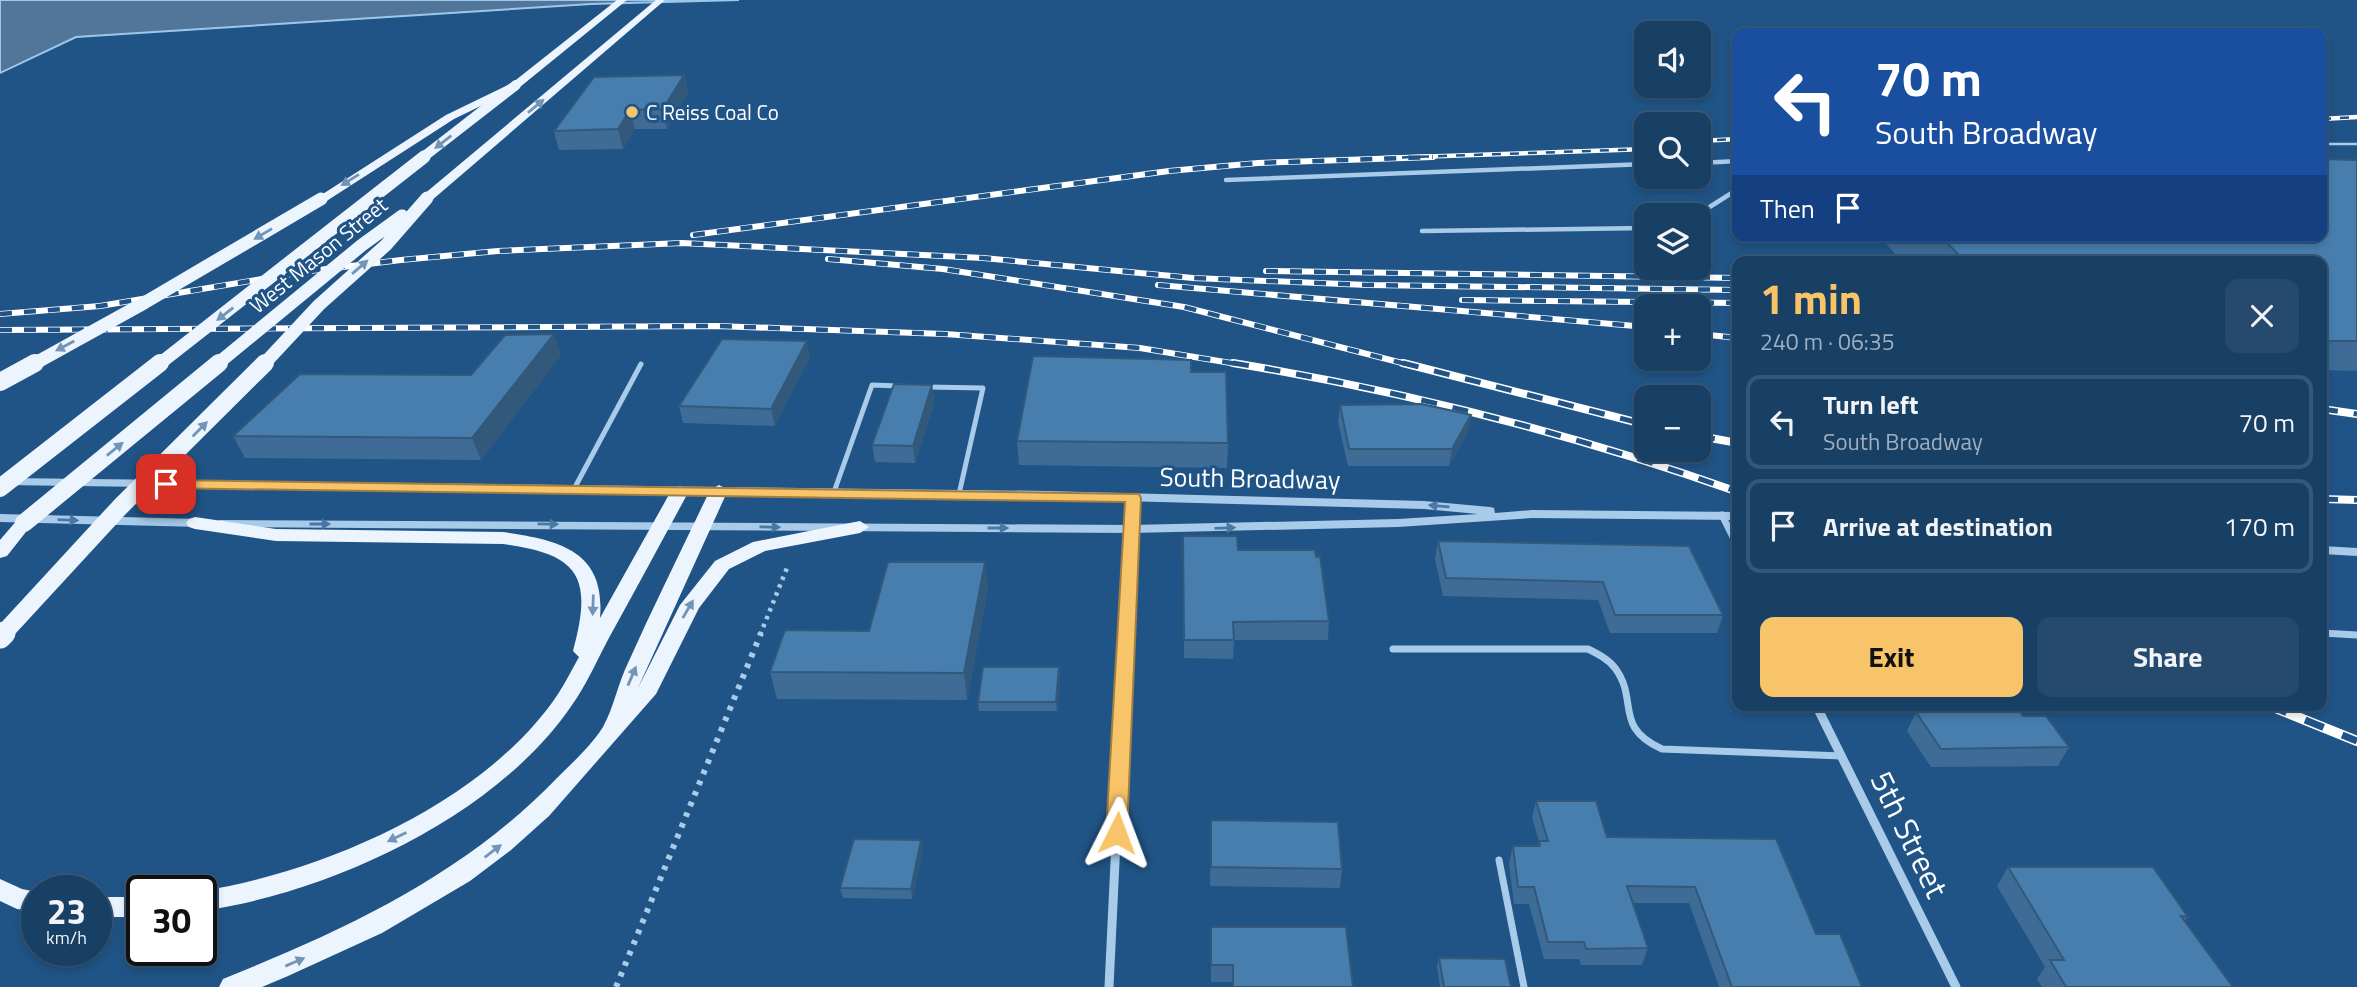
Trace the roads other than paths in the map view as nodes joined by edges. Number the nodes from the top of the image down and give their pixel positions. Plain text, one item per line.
1 (623, 0) edge
2 (661, 0) edge
3 (516, 85) junction
4 (2327, 144) edge
5 (2357, 144) edge
6 (1732, 161) edge
7 (1711, 162) edge
8 (1634, 164) edge
9 (1226, 180) dead end
10 (1732, 193) edge
11 (427, 198) junction
12 (1711, 206) edge
13 (1634, 228) edge
14 (1422, 231) dead end
15 (641, 364) dead end
16 (0, 382) edge
17 (0, 482) edge
18 (0, 488) edge
19 (573, 489) junction
20 (719, 490) junction
21 (680, 491) junction
22 (834, 492) junction
23 (959, 494) junction
24 (1133, 498) junction
25 (1532, 514) junction
26 (1722, 515) junction
27 (1732, 516) edge
28 (0, 517) edge
29 (24, 523) junction
30 (195, 523) junction
31 (660, 526) junction
32 (702, 526) junction
33 (860, 527) junction
34 (1131, 529) junction
35 (1732, 535) edge
36 (0, 543) edge
37 (2327, 550) edge
38 (0, 552) edge
39 (2357, 552) edge
40 (2327, 633) edge
41 (2357, 635) edge
42 (0, 637) edge
43 (1393, 649) dead end
44 (565, 699) junction
45 (1819, 711) edge
46 (613, 728) junction
47 (1842, 756) junction
48 (1499, 860) dead end
49 (217, 898) edge
50 (232, 987) edge
51 (1109, 987) edge
52 (1524, 987) edge
53 (1956, 987) edge

1 - 3 main road, West Mason Street
11 -> 2 main road, West Mason Street
3 -> 16 main road, bridge
3 -> 18 main road, West Mason Street, bridge
4 - 5 lane
6 - 7 lane
8 - 9 lane
10 - 12 lane
29 -> 11 main road, West Mason Street, bridge
42 -> 11 main road, bridge
13 - 14 lane
15 - 19 lane
17 - 19 street, South Broadway
19 - 21 street, South Broadway
20 - 21 street, South Broadway
20 - 22 street, South Broadway
20 - 32 main road
21 - 31 main road
22 - 23 street, South Broadway
22 - 23 lane
23 - 24 street, South Broadway
25 -> 24 street, South Broadway
24 - 34 street
25 - 26 street, South Broadway
34 -> 25 street, South Broadway
26 - 27 street, South Broadway
26 - 35 street
28 -> 30 street, South Broadway
29 - 36 main road, West Mason Street
29 - 38 main road
30 -> 31 street, South Broadway
30 -> 44 main road
31 - 32 street, South Broadway
31 - 44 main road
32 -> 33 street, South Broadway
46 -> 32 main road
33 -> 34 street, South Broadway
46 -> 33 main road
34 - 51 street
37 - 39 street
40 - 41 lane
43 - 47 lane
44 -> 49 main road
45 - 47 street, 5th Street
50 -> 46 main road
47 - 53 street, 5th Street
48 - 52 lane

